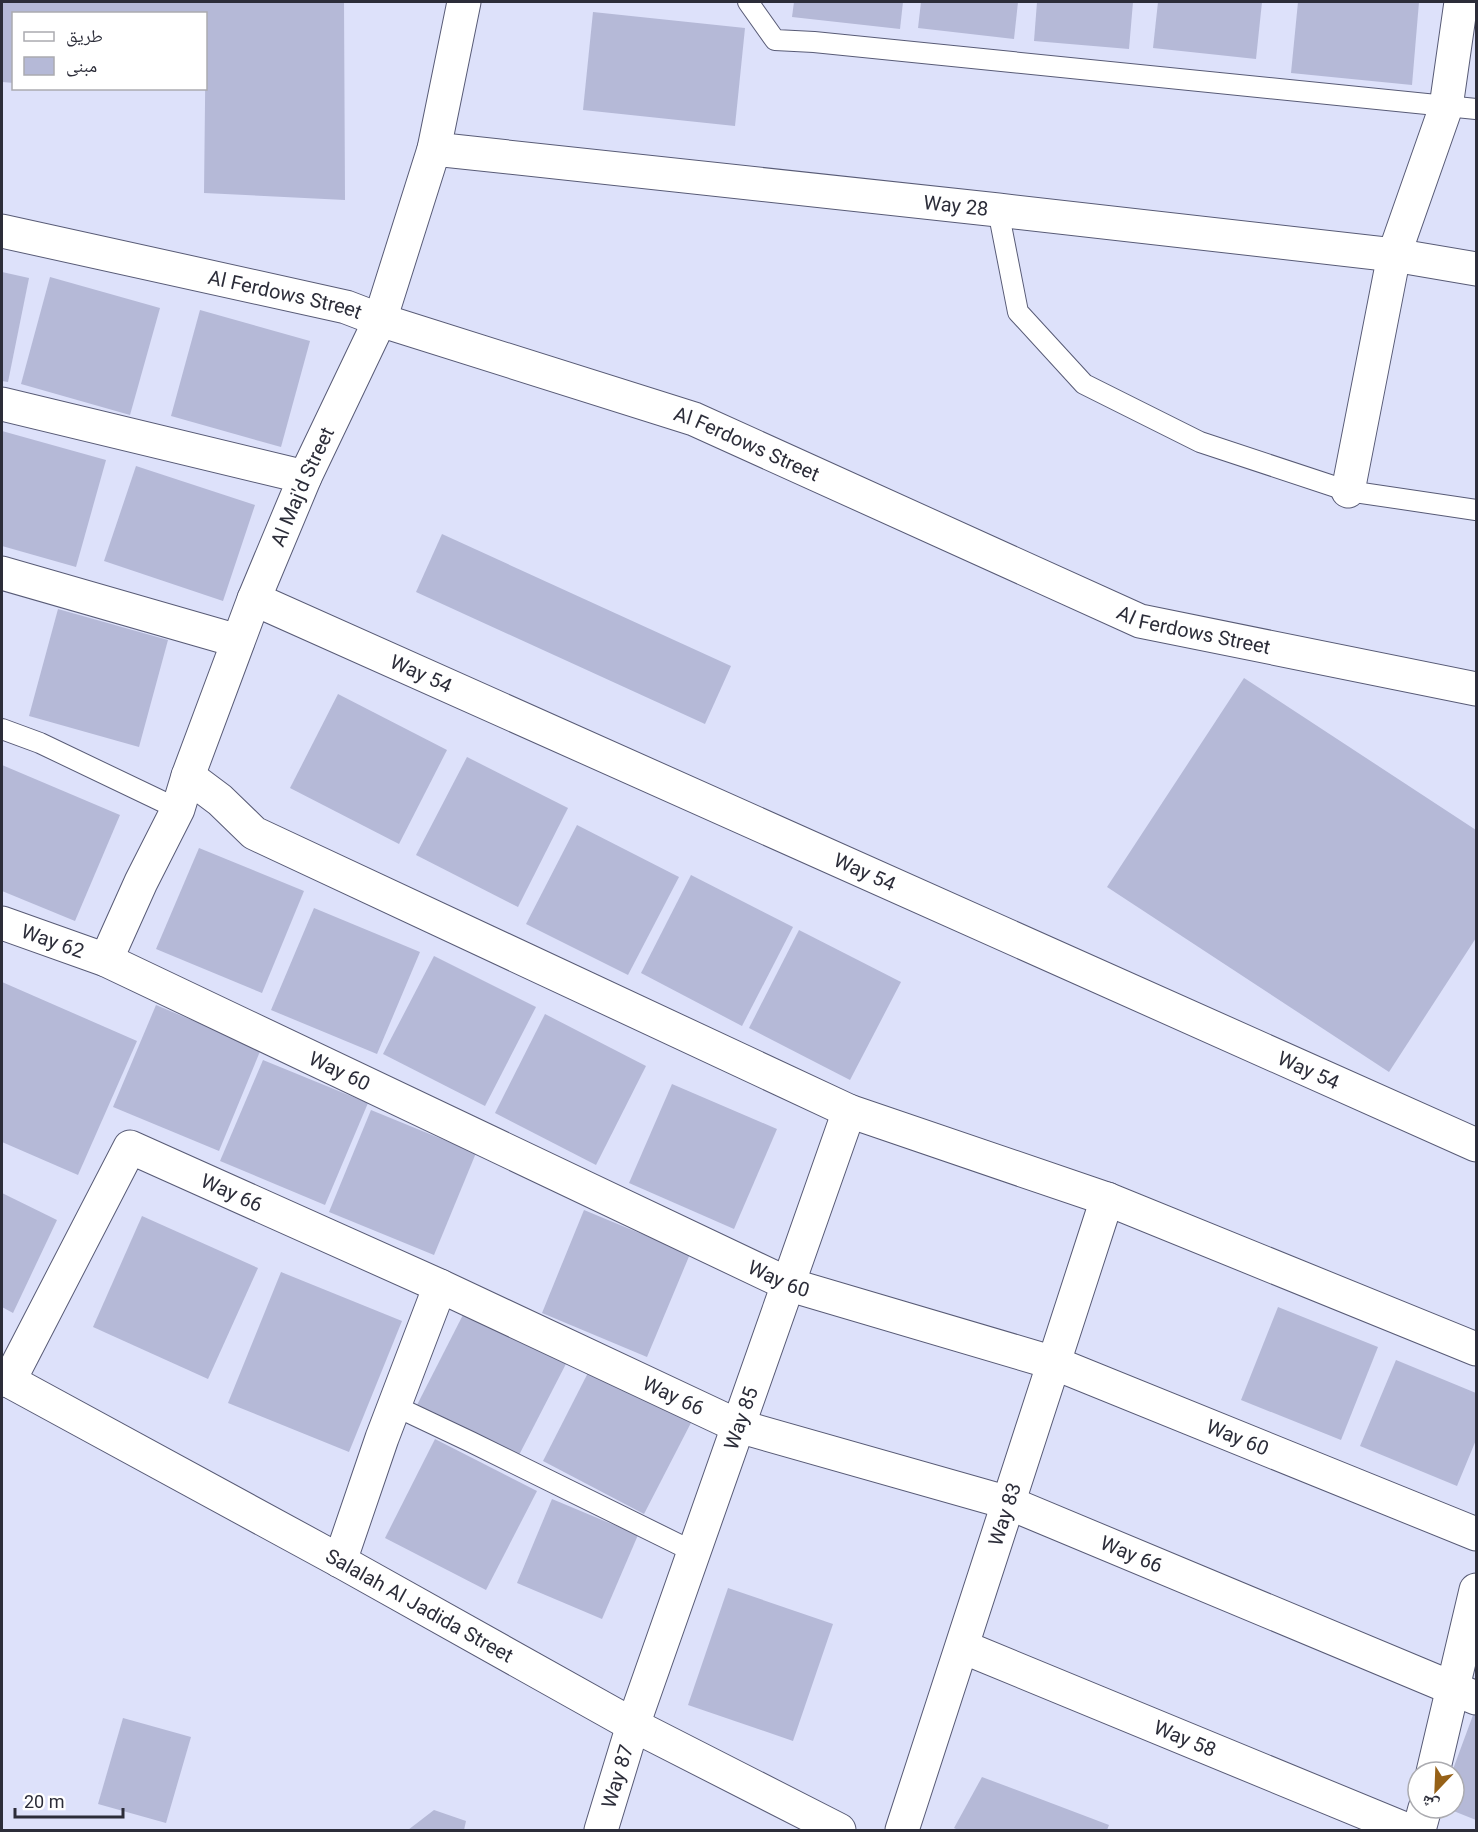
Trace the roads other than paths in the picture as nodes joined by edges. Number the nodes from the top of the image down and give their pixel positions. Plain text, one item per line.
1 (464, 2) edge
2 (748, 2) edge
3 (1461, 2) edge
4 (1461, 108) edge
5 (434, 149) junction
6 (998, 210) junction
7 (2, 231) edge
8 (1394, 255) junction
9 (1476, 269) edge
10 (380, 320) junction
11 (2, 404) edge
12 (305, 477) junction
13 (1348, 491) junction
14 (1476, 510) edge
15 (2, 573) edge
16 (254, 599) junction
17 (238, 641) junction
18 (1476, 689) edge
19 (2, 729) edge
20 (188, 776) junction
21 (178, 809) junction
22 (2, 923) edge
23 (106, 960) junction
24 (849, 1111) junction
25 (1476, 1145) edge
26 (1107, 1199) junction
27 (790, 1285) junction
28 (440, 1286) junction
29 (1476, 1348) edge
30 (1054, 1363) junction
31 (5, 1379) edge
32 (394, 1406) junction
33 (738, 1425) junction
34 (1009, 1503) junction
35 (1476, 1534) edge
36 (694, 1552) junction
37 (340, 1561) junction
38 (1476, 1590) edge
39 (963, 1647) junction
40 (1464, 1692) edge
41 (633, 1725) junction
42 (1438, 1760) edge
43 (601, 1830) edge
44 (839, 1830) edge
45 (902, 1830) edge
46 (1407, 1830) edge

1 - 5 street, Al Maj'd Street
2 - 4 lane
3 - 4 street
4 - 8 street
5 - 6 street, Way 28
5 - 10 street, Al Maj'd Street
6 - 8 street, Way 28
6 - 13 lane
7 - 10 street, Al Ferdows Street
8 - 9 street, Way 28
8 - 13 street
10 - 12 street, Al Maj'd Street
10 - 18 street, Al Ferdows Street
11 - 12 street
12 - 16 street, Al Maj'd Street
13 - 14 lane
15 - 17 street
16 - 17 street, Al Maj'd Street
16 - 25 street, Way 54
17 - 20 street, Al Maj'd Street
19 - 21 lane
20 - 21 street, Al Maj'd Street
20 - 24 street
21 - 23 street, Al Maj'd Street
22 - 23 street, Way 62
23 - 27 street, Way 60
24 - 26 street
24 - 27 street, Way 85
26 - 29 street
26 - 30 street, Way 83
27 - 30 street, Way 60
27 - 33 street, Way 85
28 - 31 street, Way 66
28 - 32 street
28 - 33 street, Way 66
30 - 34 street, Way 83
30 - 35 street, Way 60
31 - 37 street, Salalah Al Jadida Street
32 - 36 lane
32 - 37 street
33 - 34 street, Way 66
33 - 36 street, Way 85
34 - 39 street, Way 83
34 - 40 street, Way 66
36 - 41 street, Way 85
37 - 41 street, Salalah Al Jadida Street
38 - 40 street
39 - 45 street, Way 83
39 - 46 street, Way 58
40 - 42 street
41 - 43 street, Way 87
41 - 44 street, Salalah Al Jadida Street

